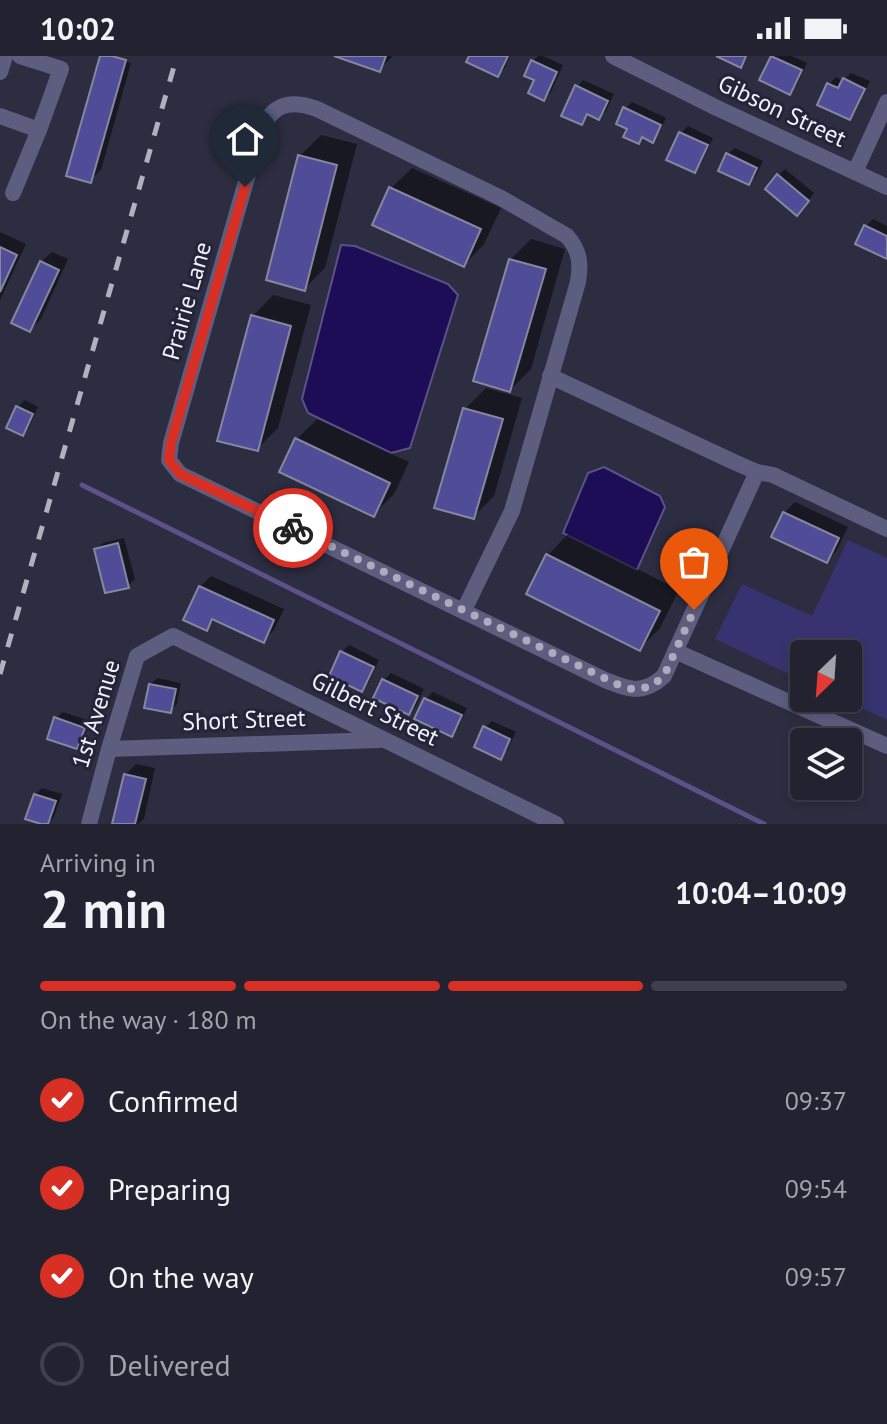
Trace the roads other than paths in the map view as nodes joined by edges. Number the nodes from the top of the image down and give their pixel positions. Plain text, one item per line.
1 (5, 56) edge
2 (20, 56) edge
3 (613, 56) edge
4 (0, 72) edge
5 (887, 102) edge
6 (0, 116) edge
7 (39, 130) junction
8 (855, 172) junction
9 (887, 187) edge
10 (13, 193) dead end
11 (550, 376) junction
12 (757, 472) junction
13 (887, 529) edge
14 (464, 610) junction
15 (173, 636) joint
16 (675, 651) junction
17 (381, 740) junction
18 (887, 746) edge
19 (109, 749) junction
20 (89, 824) edge
21 (556, 824) edge

1 - 4 street
2 - 7 street
3 - 8 street, Gibson Street
5 - 8 street
6 - 7 street
7 - 10 street
8 - 9 street, Gibson Street
11 - 12 street
11 - 14 street, Prairie Lane
11 - 14 street, Prairie Lane
12 - 13 street
12 - 16 street, Prairie Lane
14 - 16 street, Prairie Lane
15 - 17 street, Gilbert Street
15 - 19 street, 1st Avenue
16 - 18 street
17 - 19 street, Short Street
17 - 21 street, Gilbert Street
19 - 20 street, 1st Avenue

